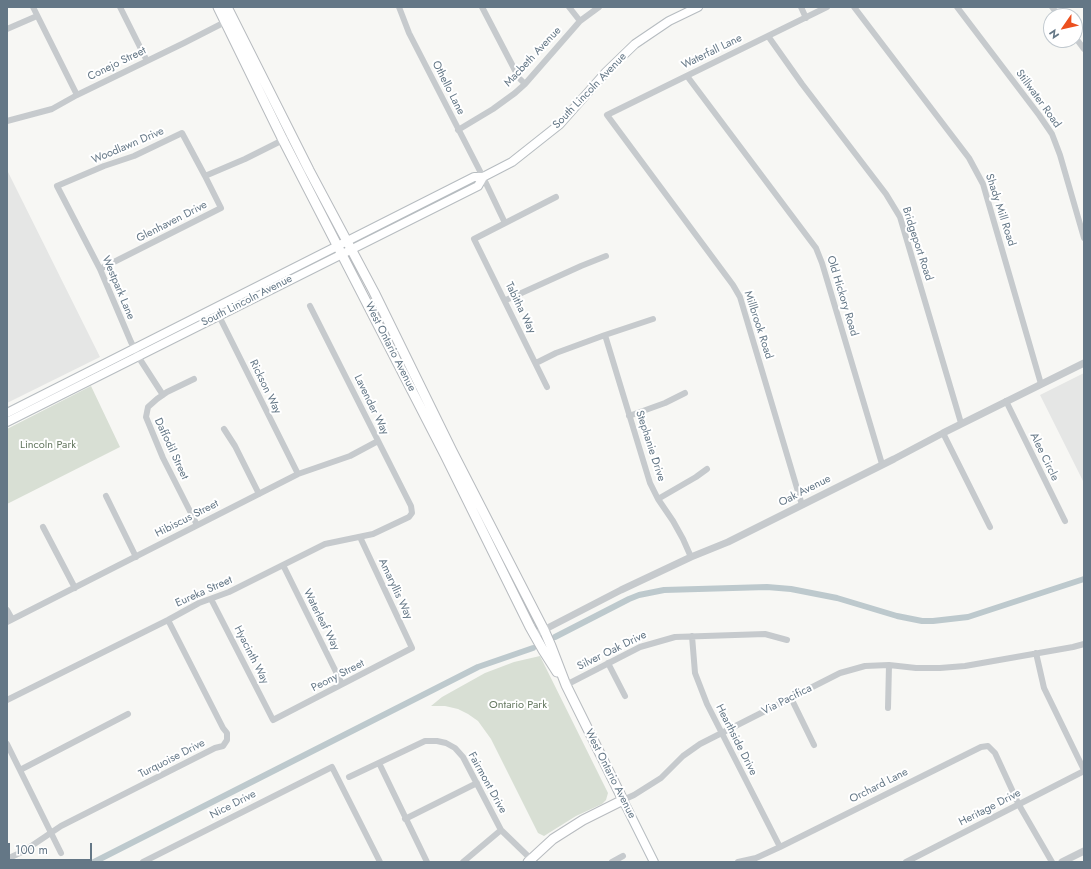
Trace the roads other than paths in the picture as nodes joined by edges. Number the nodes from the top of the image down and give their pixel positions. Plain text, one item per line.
1 (33, 7) edge
2 (120, 7) edge
3 (218, 7) edge
4 (227, 7) edge
5 (399, 7) edge
6 (482, 7) edge
7 (569, 7) edge
8 (599, 7) edge
9 (698, 7) edge
10 (801, 7) edge
11 (827, 7) edge
12 (854, 7) edge
13 (957, 7) edge
14 (37, 16) junction
15 (806, 18) junction
16 (229, 20) junction
17 (580, 21) junction
18 (7, 29) edge
19 (768, 36) junction
20 (147, 61) junction
21 (687, 76) junction
22 (525, 84) junction
23 (77, 95) junction
24 (607, 115) joint
25 (7, 122) edge
26 (458, 130) junction
27 (288, 137) junction
28 (205, 176) junction
29 (483, 177) junction
30 (57, 186) joint
31 (556, 197) dead end
32 (505, 223) junction
33 (1084, 238) edge
34 (349, 245) junction
35 (340, 250) junction
36 (606, 256) dead end
37 (100, 269) junction
38 (506, 300) junction
39 (310, 306) dead end
40 (217, 312) junction
41 (653, 319) dead end
42 (605, 335) junction
43 (136, 352) junction
44 (536, 363) junction
45 (1084, 363) edge
46 (194, 379) dead end
47 (1041, 384) junction
48 (548, 387) dead end
49 (685, 393) dead end
50 (163, 395) junction
51 (1006, 401) junction
52 (7, 413) edge
53 (629, 416) junction
54 (7, 422) edge
55 (961, 424) junction
56 (224, 429) dead end
57 (943, 432) junction
58 (378, 441) junction
59 (882, 464) junction
60 (708, 469) dead end
61 (298, 474) junction
62 (259, 494) junction
63 (106, 496) dead end
64 (658, 499) junction
65 (802, 505) junction
66 (412, 513) joint
67 (1065, 521) dead end
68 (197, 525) junction
69 (990, 527) dead end
70 (43, 528) dead end
71 (360, 538) junction
72 (136, 557) junction
73 (691, 557) junction
74 (283, 566) junction
75 (74, 588) junction
76 (211, 599) junction
77 (7, 610) edge
78 (9, 620) edge
79 (168, 620) junction
80 (544, 630) junction
81 (534, 635) junction
82 (692, 636) junction
83 (787, 640) dead end
84 (1084, 644) edge
85 (412, 648) joint
86 (1036, 653) junction
87 (608, 663) junction
88 (889, 665) junction
89 (342, 684) junction
90 (566, 685) junction
91 (625, 696) dead end
92 (790, 698) junction
93 (7, 700) edge
94 (888, 708) dead end
95 (128, 714) dead end
96 (273, 720) joint
97 (722, 733) junction
98 (7, 744) edge
99 (814, 745) dead end
100 (379, 763) junction
101 (20, 770) junction
102 (1084, 770) edge
103 (349, 777) dead end
104 (477, 783) junction
105 (623, 800) junction
106 (1019, 805) junction
107 (405, 819) junction
108 (501, 830) junction
109 (52, 832) junction
110 (780, 848) junction
111 (1084, 851) edge
112 (61, 853) dead end
113 (623, 856) dead end
114 (7, 859) edge
115 (531, 861) edge
116 (143, 862) edge
117 (380, 862) edge
118 (427, 862) edge
119 (462, 862) edge
120 (612, 862) edge
121 (654, 862) edge
122 (738, 862) edge
123 (906, 862) edge
124 (1052, 862) edge
125 (1062, 862) edge

1 - 14 street
2 - 20 street
3 - 16 main road, West Ontario Avenue
4 - 16 main road, West Ontario Avenue
5 - 26 street, Othello Lane
6 - 22 street
7 - 17 street
8 - 17 street, Macbeth Avenue
9 - 29 main road, South Lincoln Avenue
10 - 15 street
11 - 15 street, Waterfall Lane
12 - 47 street, Shady Mill Road
13 - 33 street, Stillwater Road
14 - 18 street
14 - 23 street
15 - 19 street, Waterfall Lane
16 - 20 street, Conejo Street
16 - 27 main road, West Ontario Avenue
17 - 22 street, Macbeth Avenue
19 - 21 street, Waterfall Lane
19 - 55 street, Bridgeport Road
20 - 23 street, Conejo Street
21 - 24 street, Waterfall Lane
21 - 59 street, Old Hickory Road
22 - 26 street, Macbeth Avenue
23 - 25 street, Conejo Street
24 - 65 street, Millbrook Road
26 - 29 street, Othello Lane
27 - 28 street
27 - 34 main road, West Ontario Avenue
27 - 35 main road, West Ontario Avenue
28 - 30 street, Woodlawn Drive
28 - 37 street, Glenhaven Drive
29 - 32 street, Othello Lane
29 - 34 main road, South Lincoln Avenue
30 - 37 street, Westpark Lane
31 - 32 street
32 - 38 street, Tabitha Way
34 - 35 main road, South Lincoln Avenue
34 - 80 main road, West Ontario Avenue
35 - 40 main road, South Lincoln Avenue
35 - 81 main road, West Ontario Avenue
36 - 38 street
37 - 43 street, Westpark Lane
38 - 44 street, Tabitha Way
39 - 58 street, Lavender Way
40 - 43 main road, South Lincoln Avenue
40 - 61 street, Rickson Way
41 - 42 street
42 - 44 street
42 - 53 street, Stephanie Drive
43 - 50 street, Westpark Lane
43 - 52 main road, South Lincoln Avenue
43 - 54 main road, South Lincoln Avenue
44 - 48 street, Tabitha Way
45 - 47 street, Oak Avenue
46 - 50 street, Daffodil Street
47 - 51 street, Oak Avenue
49 - 53 street
50 - 68 street, Daffodil Street
51 - 55 street, Oak Avenue
51 - 67 street, Alee Circle
53 - 64 street, Stephanie Drive
55 - 57 street, Oak Avenue
56 - 62 street
57 - 59 street, Oak Avenue
57 - 69 street
58 - 61 street, Hibiscus Street
58 - 66 street, Lavender Way
59 - 65 street, Oak Avenue
60 - 64 street
61 - 62 street, Hibiscus Street
62 - 68 street, Hibiscus Street
63 - 72 street
64 - 73 street, Stephanie Drive
65 - 73 street, Oak Avenue
66 - 71 street, Eureka Street
68 - 72 street, Hibiscus Street
70 - 75 street
71 - 74 street, Eureka Street
71 - 85 street, Amaryllis Way
72 - 75 street, Hibiscus Street
73 - 80 street, Oak Avenue
74 - 76 street, Eureka Street
74 - 89 street, Waterleaf Way
75 - 78 street, Hibiscus Street
76 - 79 street, Eureka Street
76 - 96 street, Hyacinth Way
77 - 78 street
79 - 93 street, Eureka Street
79 - 109 street, Turquoise Drive
80 - 81 street, Oak Avenue
80 - 90 main road, West Ontario Avenue
81 - 90 main road, West Ontario Avenue
82 - 83 street, Silver Oak Drive
82 - 87 street, Silver Oak Drive
82 - 97 street, Hearthside Drive
84 - 86 street, Via Pacifica
85 - 89 street, Peony Street
86 - 88 street, Via Pacifica
86 - 102 street
87 - 90 street, Silver Oak Drive
87 - 91 street
88 - 92 street, Via Pacifica
88 - 94 street
89 - 96 street, Peony Street
90 - 105 main road, West Ontario Avenue
92 - 97 street, Via Pacifica
92 - 99 street
95 - 101 street
97 - 105 street, Via Pacifica
97 - 110 street, Hearthside Drive
98 - 101 street
100 - 103 street, Fairmont Drive
100 - 104 street, Fairmont Drive
100 - 107 street
101 - 109 street
102 - 106 street, Heritage Drive
104 - 107 street
104 - 108 street, Fairmont Drive
105 - 115 main road, Via Pacifica
105 - 121 main road, West Ontario Avenue
106 - 110 street, Orchard Lane
106 - 123 street, Heritage Drive
106 - 124 street
107 - 118 street
108 - 115 street, Fairmont Drive
108 - 119 street
109 - 112 street
109 - 114 street, Turquoise Drive
110 - 122 street, Orchard Lane
111 - 125 street
113 - 120 street
116 - 117 street, Nice Drive

